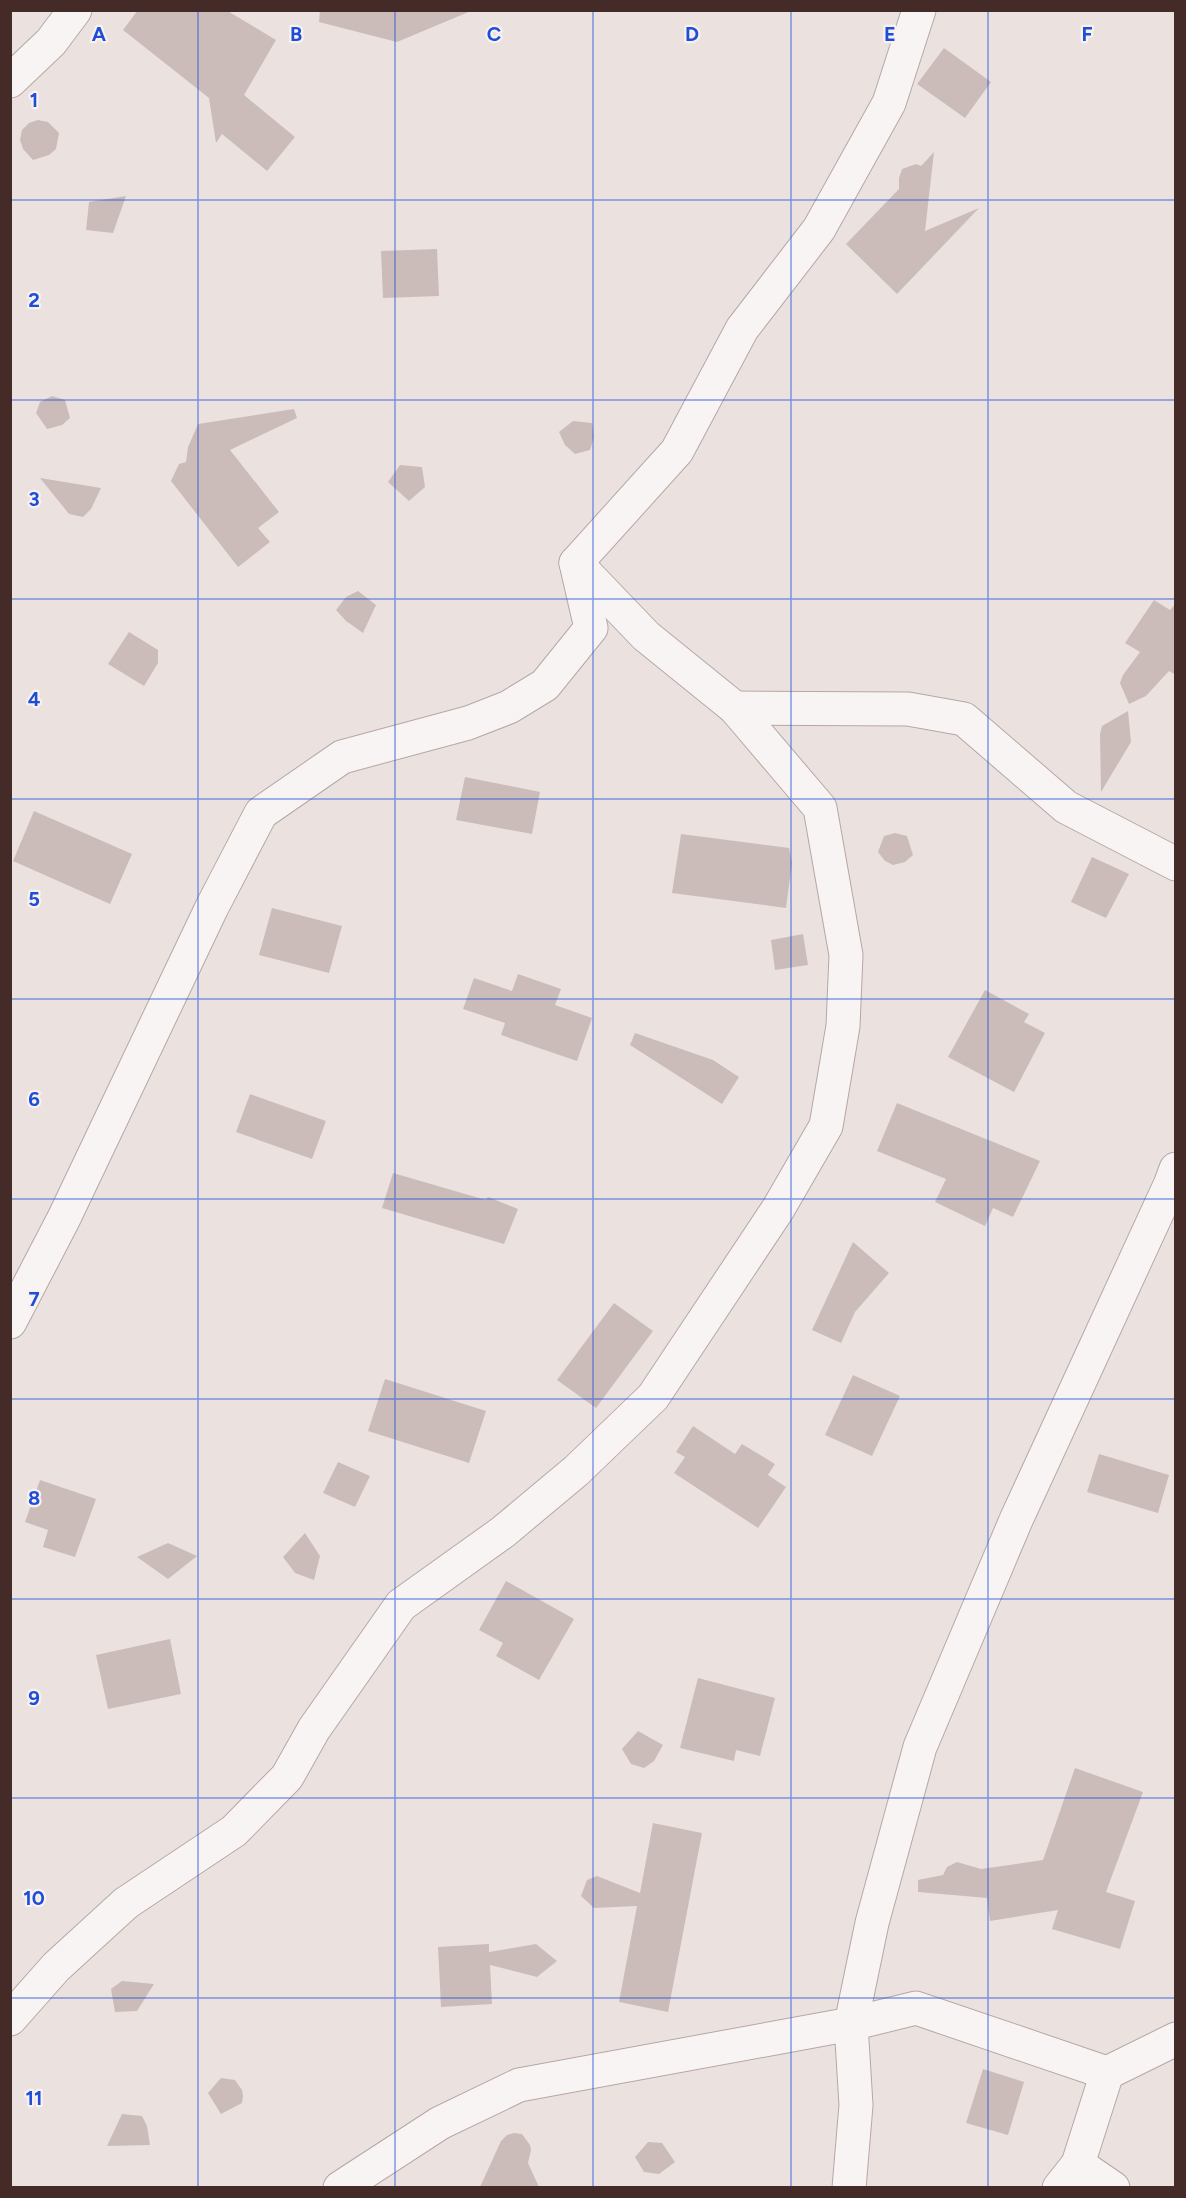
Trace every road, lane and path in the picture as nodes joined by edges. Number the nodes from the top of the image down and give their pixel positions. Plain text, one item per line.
1 (75, 10) edge
2 (919, 10) edge
3 (10, 81) edge
4 (576, 563) junction
5 (735, 708) junction
6 (1176, 864) edge
7 (1176, 1169) edge
8 (10, 1322) edge
9 (10, 2019) edge
10 (851, 2025) junction
11 (1176, 2039) edge
12 (1107, 2073) junction
13 (1068, 2176) edge
14 (340, 2187) edge
15 (849, 2187) edge
16 (1113, 2187) edge

1 - 3 street
2 - 4 street
4 - 5 street
4 - 8 street
5 - 6 street
5 - 9 street
7 - 10 street
10 - 12 street
10 - 14 street
10 - 15 street
11 - 12 street
12 - 13 street
13 - 16 street

